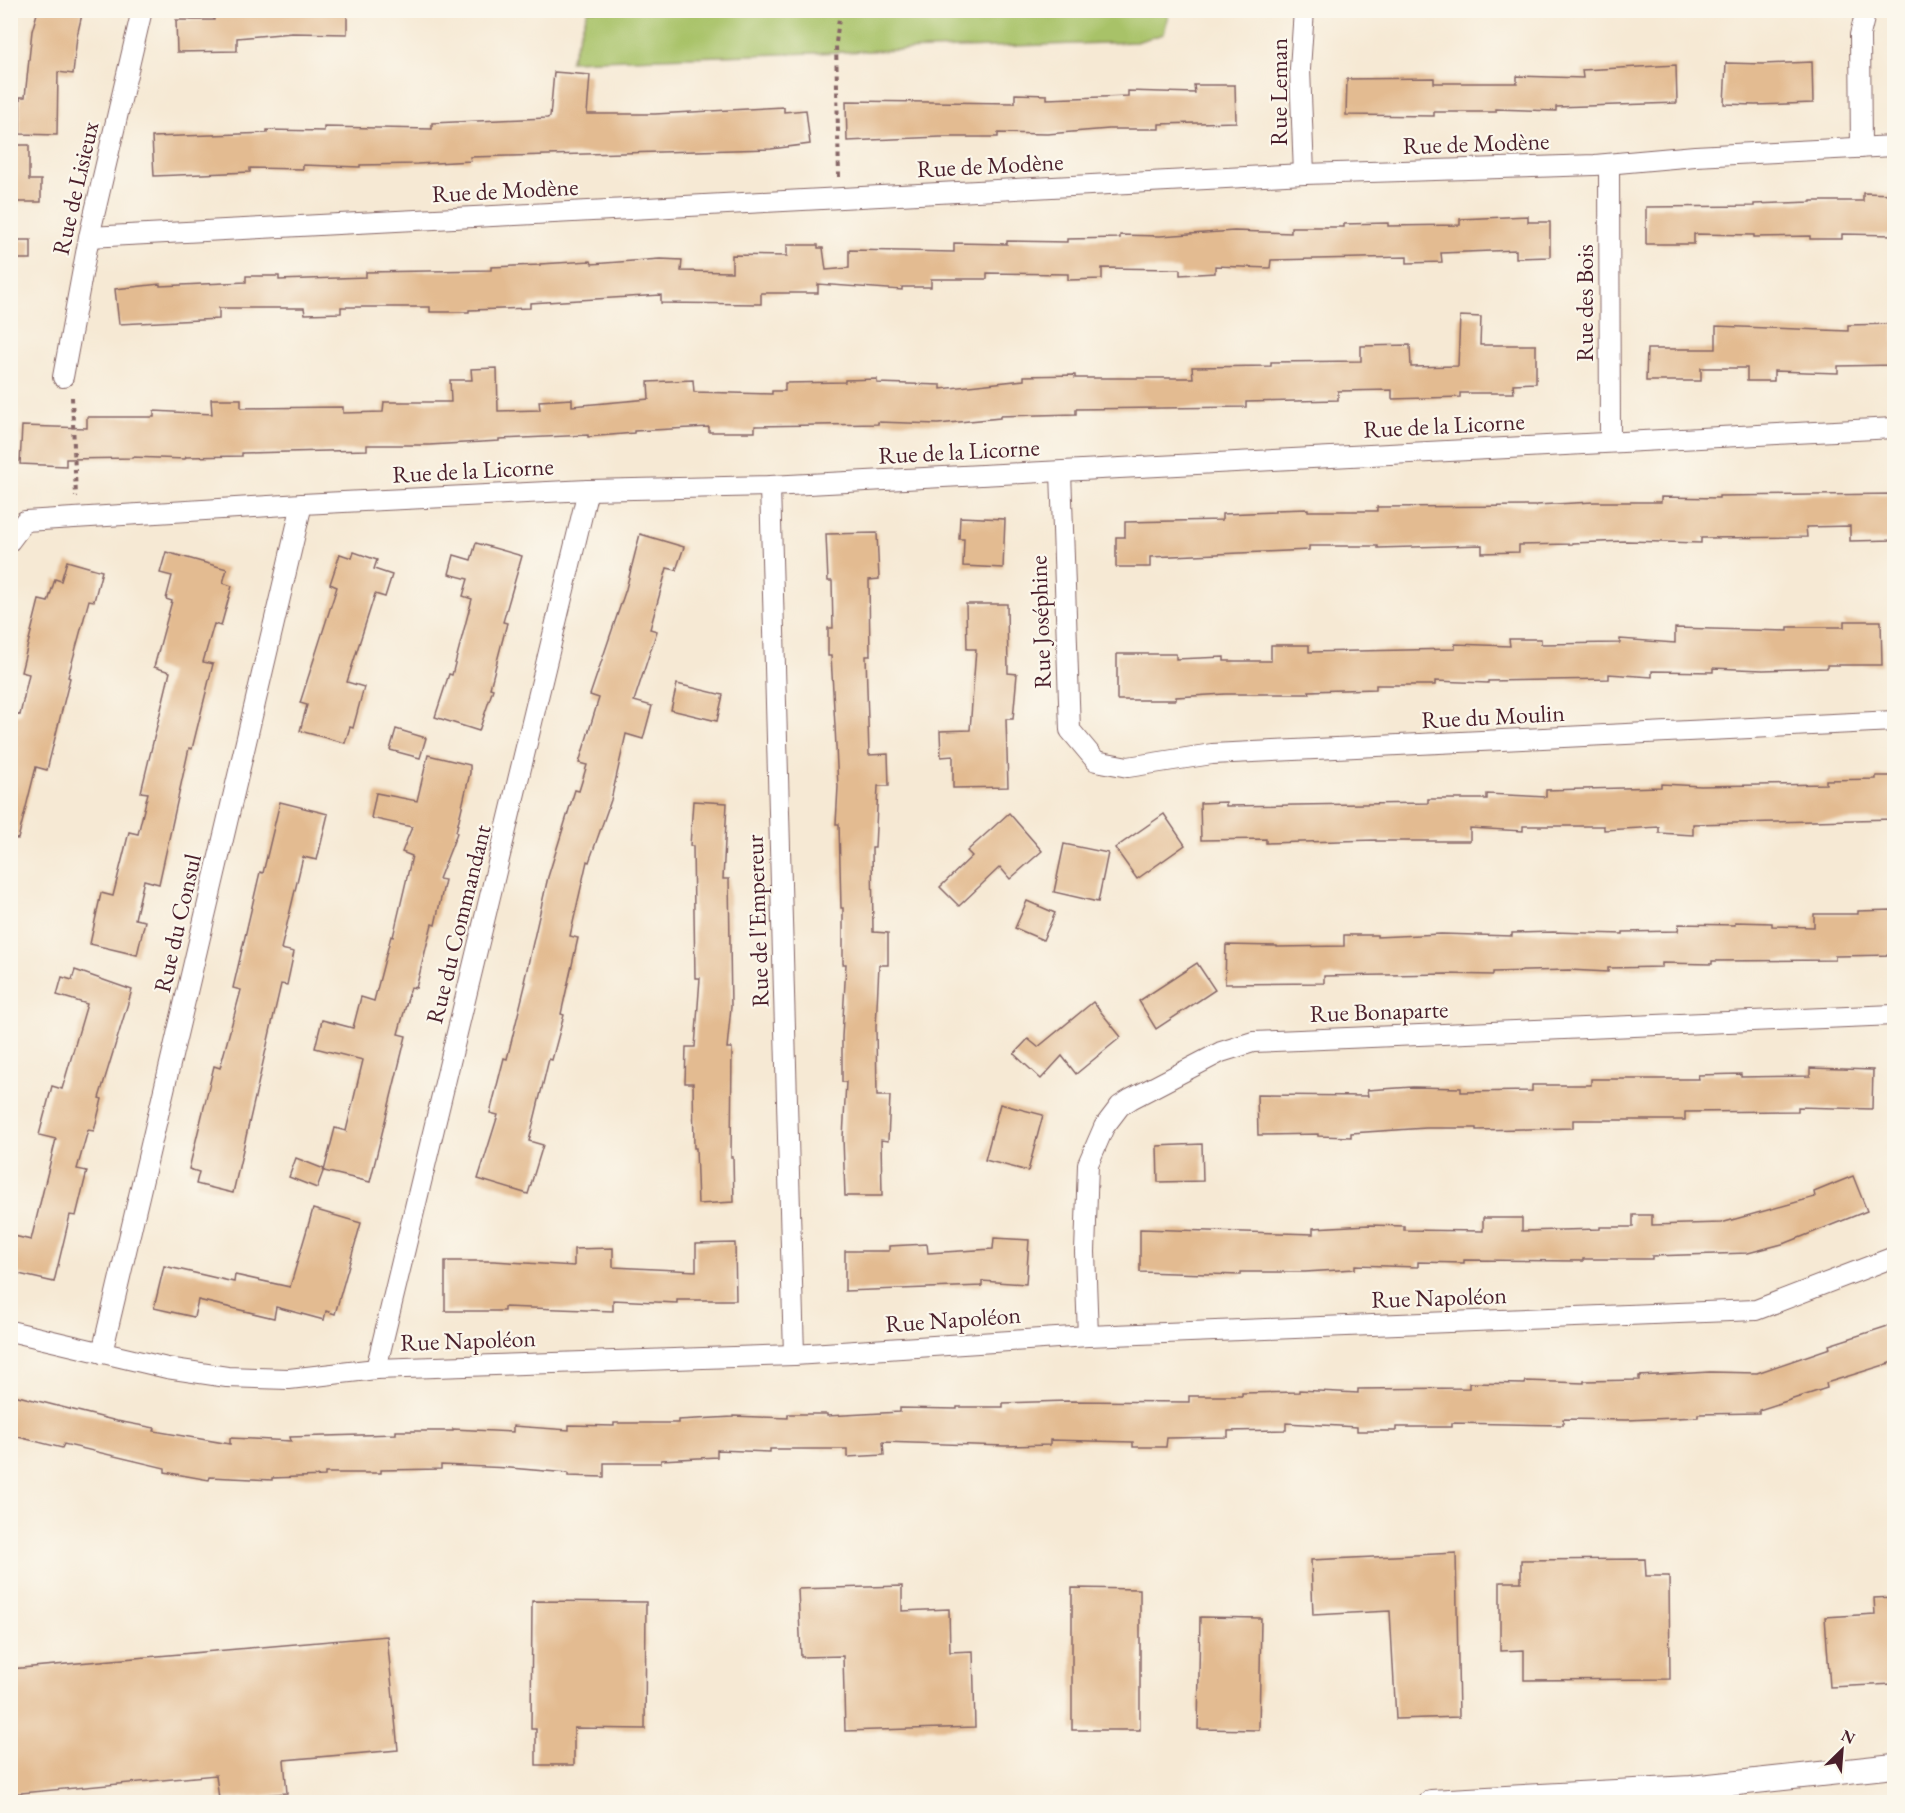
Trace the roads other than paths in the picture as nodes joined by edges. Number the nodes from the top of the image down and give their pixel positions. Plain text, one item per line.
1 (142, 10) edge
2 (1304, 10) edge
3 (1866, 10) edge
4 (1894, 146) edge
5 (1861, 148) junction
6 (1608, 164) junction
7 (1304, 174) junction
8 (89, 237) junction
9 (63, 377) road end
10 (1894, 428) edge
11 (1610, 441) junction
12 (1060, 472) junction
13 (770, 486) junction
14 (588, 490) junction
15 (302, 504) junction
16 (10, 541) edge
17 (1894, 721) edge
18 (1096, 761) joint
19 (1894, 1014) edge
20 (1894, 1257) edge
21 (10, 1331) edge
22 (1088, 1336) junction
23 (102, 1353) junction
24 (794, 1355) junction
25 (376, 1369) junction
26 (1894, 1766) edge
27 (1431, 1803) edge

1 - 8 street, Rue de Lisieux
2 - 7 street, Rue Leman
3 - 5 street
4 - 5 street, Rue de Modène
5 - 6 street, Rue de Modène
6 - 7 street, Rue de Modène
6 - 11 street, Rue des Bois
7 - 8 street, Rue de Modène
8 - 9 street, Rue de Lisieux
10 - 11 street, Rue de la Licorne
11 - 12 street, Rue de la Licorne
12 - 13 street, Rue de la Licorne
12 - 18 street, Rue Joséphine
13 - 14 street, Rue de la Licorne
13 - 24 street, Rue de l'Empereur
14 - 15 street, Rue de la Licorne
14 - 25 street, Rue du Commandant
15 - 16 street, Rue de la Licorne
15 - 23 street, Rue du Consul
17 - 18 street, Rue du Moulin
19 - 22 street, Rue Bonaparte
20 - 22 street, Rue Napoléon
21 - 23 street, Rue Napoléon
22 - 24 street, Rue Napoléon
23 - 25 street, Rue Napoléon
24 - 25 street, Rue Napoléon
26 - 27 street

